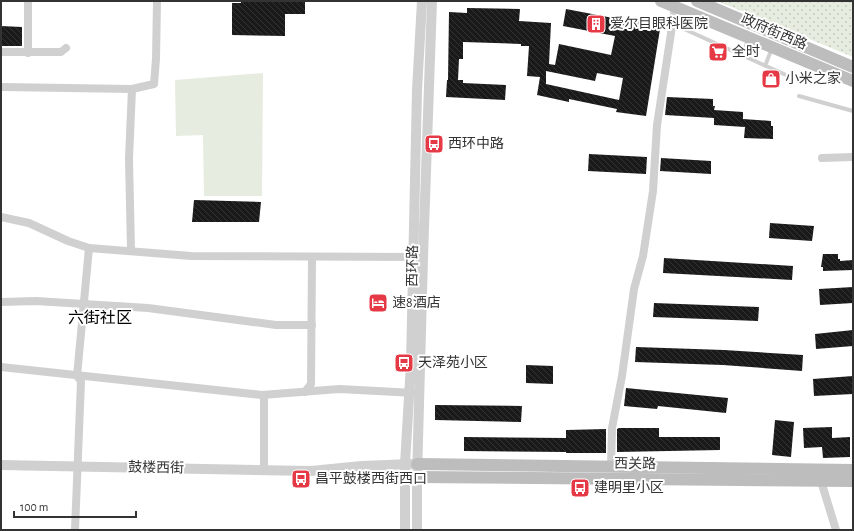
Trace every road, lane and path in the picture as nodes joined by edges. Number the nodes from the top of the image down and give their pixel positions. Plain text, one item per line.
1 (28, 1) edge
2 (157, 1) edge
3 (422, 1) edge
4 (432, 1) edge
5 (661, 1) edge
6 (697, 1) edge
7 (675, 7) junction
8 (672, 24) junction
9 (748, 38) junction
10 (772, 47) junction
11 (66, 48) dead end
12 (1, 52) edge
13 (28, 53) junction
14 (743, 56) junction
15 (765, 66) junction
16 (853, 67) edge
17 (786, 75) dead end
18 (853, 82) edge
19 (1, 87) edge
20 (132, 89) junction
21 (799, 96) dead end
22 (853, 111) edge
23 (853, 157) edge
24 (822, 158) dead end
25 (1, 217) edge
26 (89, 248) junction
27 (131, 252) junction
28 (312, 257) junction
29 (418, 257) junction
30 (1, 302) edge
31 (84, 304) junction
32 (312, 325) junction
33 (1, 368) edge
34 (77, 376) junction
35 (305, 392) junction
36 (409, 393) junction
37 (420, 394) junction
38 (264, 395) junction
39 (405, 464) junction
40 (418, 464) junction
41 (1, 465) edge
42 (77, 466) junction
43 (611, 466) junction
44 (264, 470) junction
45 (853, 470) edge
46 (312, 471) junction
47 (411, 477) junction
48 (821, 481) junction
49 (853, 481) edge
50 (75, 530) edge
51 (405, 530) edge
52 (417, 530) edge
53 (836, 530) edge

1 - 13 street
2 - 20 street
3 - 29 street, 西环路
4 - 29 street, 西环路
5 - 7 main road, 政府街西路
6 - 16 main road, 政府街西路
7 - 8 street
7 - 9 main road, 政府街西路
8 - 14 lane
8 - 43 street
9 - 10 main road, 政府街西路
9 - 14 lane
10 - 15 lane
10 - 18 main road, 政府街西路
11 - 13 street
12 - 13 street
14 - 15 lane
15 - 17 lane
19 - 20 street
20 - 27 street
21 - 22 lane
23 - 24 street
25 - 26 street
26 - 27 street
26 - 31 street
27 - 28 street
28 - 29 street
28 - 32 street
29 - 36 street, 西环路
29 - 37 street, 西环路
30 - 31 street
31 - 32 street
31 - 34 street
32 - 35 street
33 - 34 street
34 - 38 street
34 - 42 street
35 - 36 street
35 - 38 street
36 - 37 street
36 - 39 street, 西环路
37 - 40 street, 西环路
38 - 44 street
39 - 40 street, 鼓楼西街
39 - 46 street, 鼓楼西街
39 - 47 street, 西环路
40 - 43 main road, 西关路
40 - 47 street, 西环路
41 - 42 street, 鼓楼西街
42 - 44 street, 鼓楼西街
42 - 50 street
43 - 45 main road, 西关路
44 - 46 street, 鼓楼西街
46 - 47 street, 鼓楼西街
47 - 48 main road, 西关路
47 - 51 street, 西环路
47 - 52 street, 西环路
48 - 49 main road, 西关路
48 - 53 street

